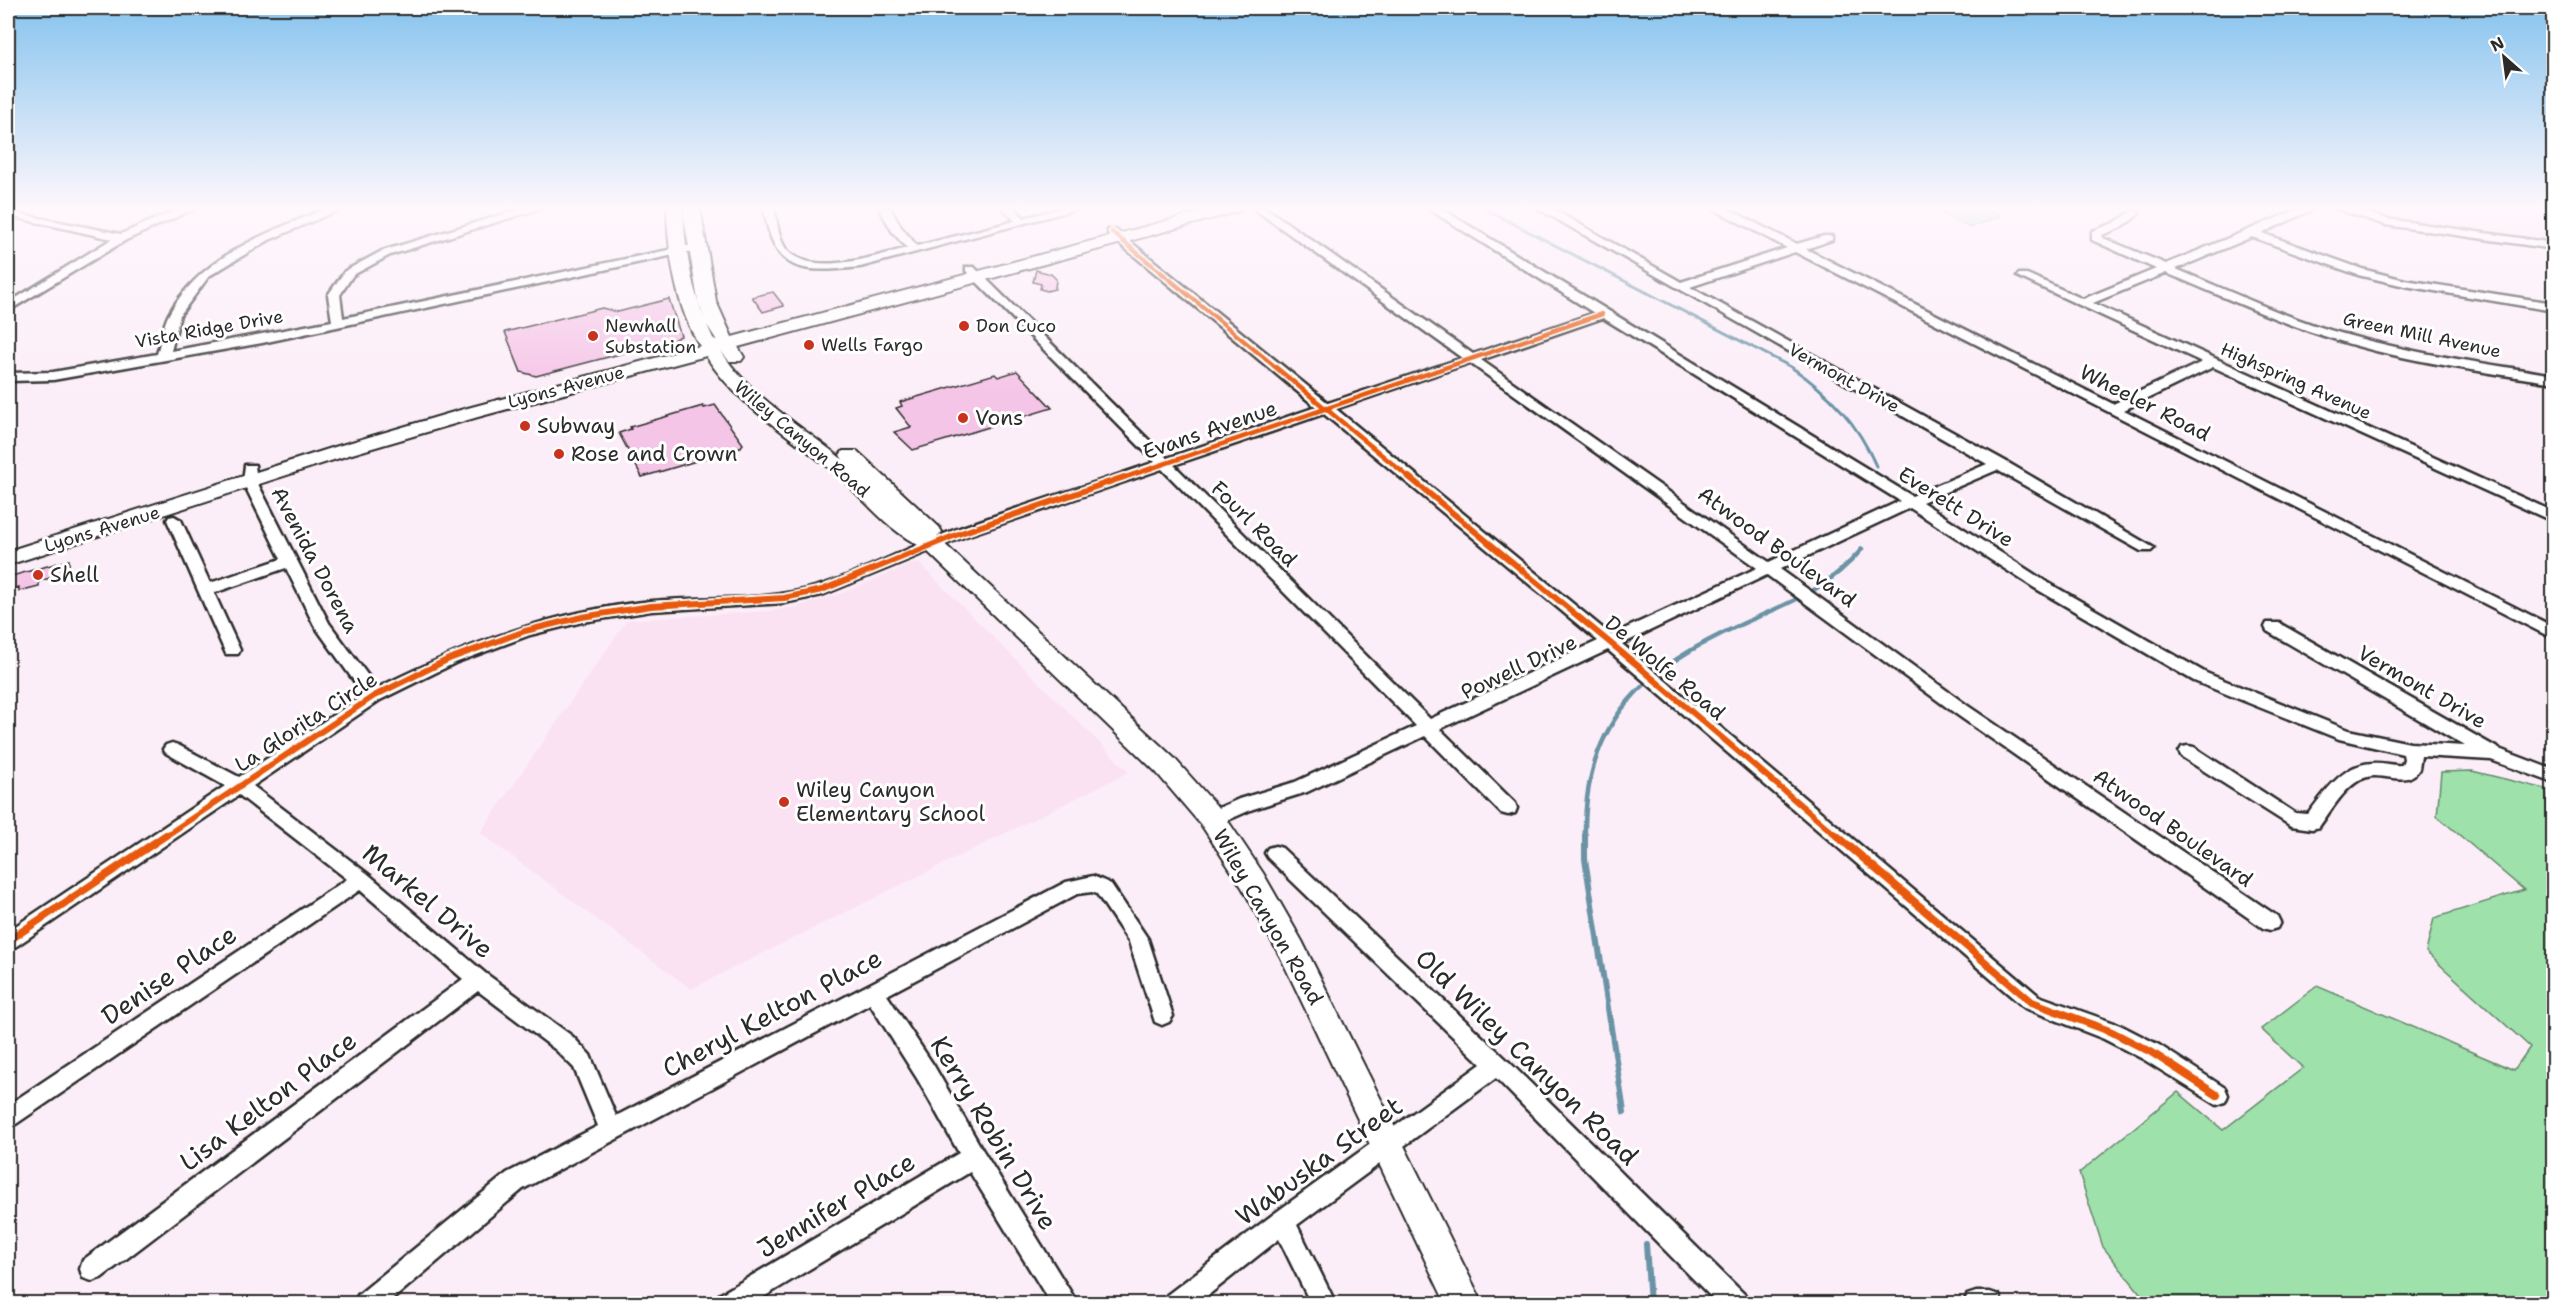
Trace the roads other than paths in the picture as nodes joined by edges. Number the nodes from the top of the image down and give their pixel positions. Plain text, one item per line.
1 (71, 269) edge
2 (213, 269) edge
3 (356, 269) edge
4 (588, 269) edge
5 (696, 269) edge
6 (988, 269) edge
7 (1158, 269) edge
8 (1345, 269) edge
9 (1530, 269) edge
10 (1650, 269) edge
11 (1731, 269) edge
12 (1836, 269) edge
13 (2162, 269) edge
14 (2168, 269) edge
15 (2348, 269) edge
16 (974, 273) junction
17 (947, 275) junction
18 (2023, 276) dead end
19 (1680, 286) junction
20 (882, 303) junction
21 (2084, 303) junction
22 (2553, 307) edge
23 (8, 308) edge
24 (1602, 314) junction
25 (338, 322) junction
26 (716, 342) junction
27 (163, 356) junction
28 (1472, 358) junction
29 (2211, 363) junction
30 (8, 377) edge
31 (2553, 379) edge
32 (1325, 408) junction
33 (2112, 410) junction
34 (1164, 463) junction
35 (2000, 464) junction
36 (250, 475) junction
37 (1910, 502) junction
38 (2553, 518) edge
39 (174, 519) dead end
40 (79, 523) junction
41 (932, 543) junction
42 (8, 544) edge
43 (2146, 548) dead end
44 (8, 551) edge
45 (8, 558) edge
46 (290, 561) junction
47 (1768, 568) junction
48 (206, 590) junction
49 (2273, 627) dead end
50 (2553, 634) edge
51 (1609, 643) junction
52 (232, 650) dead end
53 (374, 696) junction
54 (1428, 728) junction
55 (172, 749) dead end
56 (2410, 749) junction
57 (2188, 752) dead end
58 (2493, 754) junction
59 (2553, 777) edge
60 (238, 785) junction
61 (1508, 808) dead end
62 (1212, 819) junction
63 (1275, 853) dead end
64 (361, 879) junction
65 (2270, 922) dead end
66 (8, 940) edge
67 (478, 979) junction
68 (873, 992) junction
69 (1162, 1016) dead end
70 (1497, 1065) junction
71 (2217, 1095) dead end
72 (8, 1117) edge
73 (611, 1130) junction
74 (1388, 1146) junction
75 (974, 1157) junction
76 (1283, 1221) junction
77 (92, 1269) dead end
78 (367, 1304) edge
79 (728, 1304) edge
80 (1066, 1304) edge
81 (1176, 1304) edge
82 (1324, 1304) edge
83 (1465, 1304) edge
84 (1736, 1304) edge
85 (1976, 1304) edge
86 (1990, 1304) edge

1 - 23 street
2 - 27 street
3 - 25 street
4 - 25 street, Vista Ridge Drive
5 - 26 main road, Wiley Canyon Road
6 - 16 main road, Lyons Avenue
7 - 32 street, De Wolfe Road
8 - 28 street, Atwood Boulevard
9 - 24 street, Everett Drive
10 - 19 street, Vermont Drive
11 - 19 street
12 - 33 street, Wheeler Road
13 - 21 street
14 - 31 street, Green Mill Avenue
15 - 22 street
16 - 17 main road, Lyons Avenue
16 - 20 main road, Lyons Avenue
16 - 34 street, Fourl Road
17 - 20 main road
17 - 26 main road, Lyons Avenue
18 - 21 street, Highspring Avenue
19 - 35 street, Vermont Drive
20 - 26 main road, Lyons Avenue
21 - 29 street, Highspring Avenue
24 - 28 street, Evans Avenue
24 - 37 street, Everett Drive
25 - 27 street, Vista Ridge Drive
26 - 36 main road, Lyons Avenue
26 - 41 main road, Wiley Canyon Road
27 - 30 street, Vista Ridge Drive
28 - 32 street, Evans Avenue
28 - 47 street, Atwood Boulevard
29 - 33 street
29 - 38 street, Highspring Avenue
32 - 34 street, Evans Avenue
32 - 51 street, De Wolfe Road
33 - 50 street, Wheeler Road
34 - 41 street, Evans Avenue
34 - 54 street, Fourl Road
35 - 37 street, Powell Drive
35 - 43 street, Vermont Drive
36 - 40 main road, Lyons Avenue
36 - 45 main road, Lyons Avenue
36 - 46 street, Avenida Dorena
37 - 47 street, Powell Drive
37 - 56 street, Everett Drive
39 - 48 street
40 - 42 main road, Lyons Avenue
40 - 44 main road
41 - 53 street, La Glorita Circle
41 - 62 main road, Wiley Canyon Road
46 - 48 street
46 - 53 street, Avenida Dorena
47 - 51 street, Powell Drive
47 - 65 street, Atwood Boulevard
48 - 52 street
49 - 58 street, Vermont Drive
51 - 54 street, Powell Drive
51 - 71 street, De Wolfe Road
53 - 60 street, La Glorita Circle
54 - 61 street, Fourl Road
54 - 62 street, Powell Drive
55 - 60 street, Markel Drive
56 - 57 street
56 - 58 street, Everett Drive
58 - 59 street, Vermont Drive
60 - 64 street, Markel Drive
60 - 66 street, La Glorita Circle
62 - 74 main road, Wiley Canyon Road
63 - 70 street, Old Wiley Canyon Road
64 - 67 street, Markel Drive
64 - 72 street, Denise Place
67 - 73 street, Markel Drive
67 - 77 street, Lisa Kelton Place
68 - 69 street, Cheryl Kelton Place
68 - 73 street, Cheryl Kelton Place
68 - 75 street, Kerry Robin Drive
70 - 74 street, Wabuska Street
70 - 84 street, Old Wiley Canyon Road
73 - 78 street, Cheryl Kelton Place
74 - 76 street, Wabuska Street
74 - 83 main road, Wiley Canyon Road
75 - 79 street, Jennifer Place
75 - 80 street, Kerry Robin Drive
76 - 81 street, Wabuska Street
76 - 82 street
85 - 86 street

